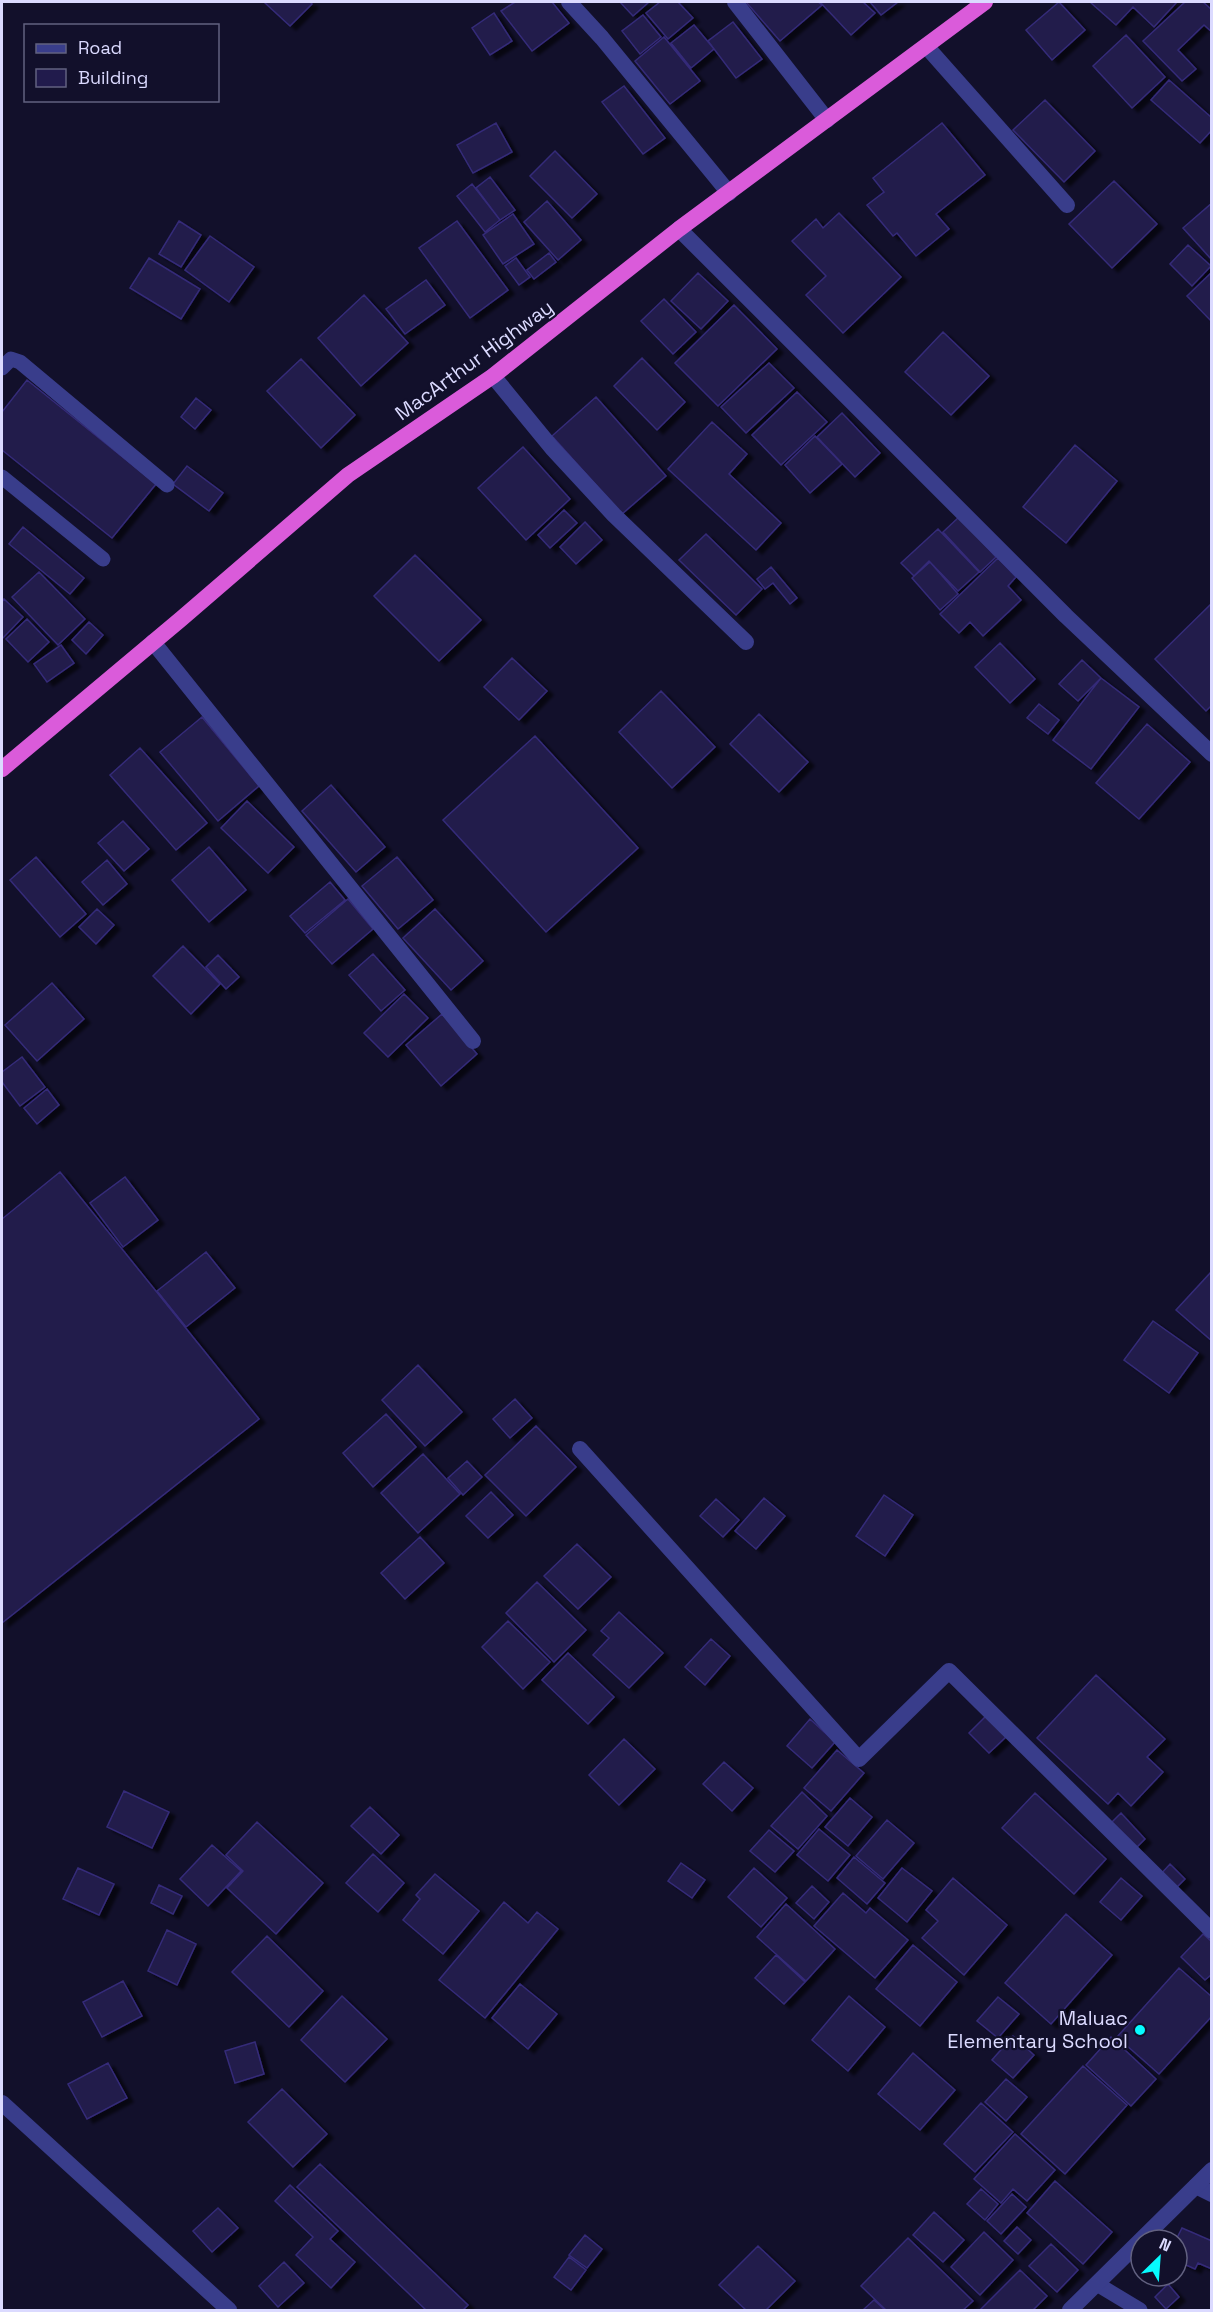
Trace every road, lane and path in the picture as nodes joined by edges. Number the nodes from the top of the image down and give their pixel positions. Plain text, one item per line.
1 (570, 2) edge
2 (735, 2) edge
3 (985, 2) edge
4 (926, 46) junction
5 (827, 120) junction
6 (729, 193) junction
7 (1067, 206) dead end
8 (679, 229) junction
9 (2, 368) edge
10 (493, 376) junction
11 (2, 477) edge
12 (167, 485) dead end
13 (103, 559) dead end
14 (153, 642) junction
15 (746, 642) dead end
16 (1212, 754) edge
17 (2, 769) edge
18 (473, 1041) dead end
19 (580, 1449) dead end
20 (1212, 1931) edge
21 (2, 2103) edge
22 (1212, 2170) edge
23 (1196, 2186) junction
24 (1212, 2194) edge
25 (1153, 2228) edge
26 (1129, 2252) edge
27 (1097, 2284) junction
28 (229, 2310) edge
29 (1070, 2310) edge
30 (1140, 2310) edge

1 - 6 street
2 - 5 street
3 - 4 highway, MacArthur Highway
4 - 5 highway, MacArthur Highway
4 - 7 street
5 - 6 highway, MacArthur Highway
6 - 8 highway, MacArthur Highway
8 - 10 highway, MacArthur Highway
8 - 16 street
9 - 12 lane
10 - 14 highway, MacArthur Highway
10 - 15 street
11 - 13 lane
14 - 17 highway, MacArthur Highway
14 - 18 street
19 - 20 street
21 - 28 street
22 - 23 street
23 - 24 street
23 - 25 street
26 - 27 street
27 - 29 street
27 - 30 lane

